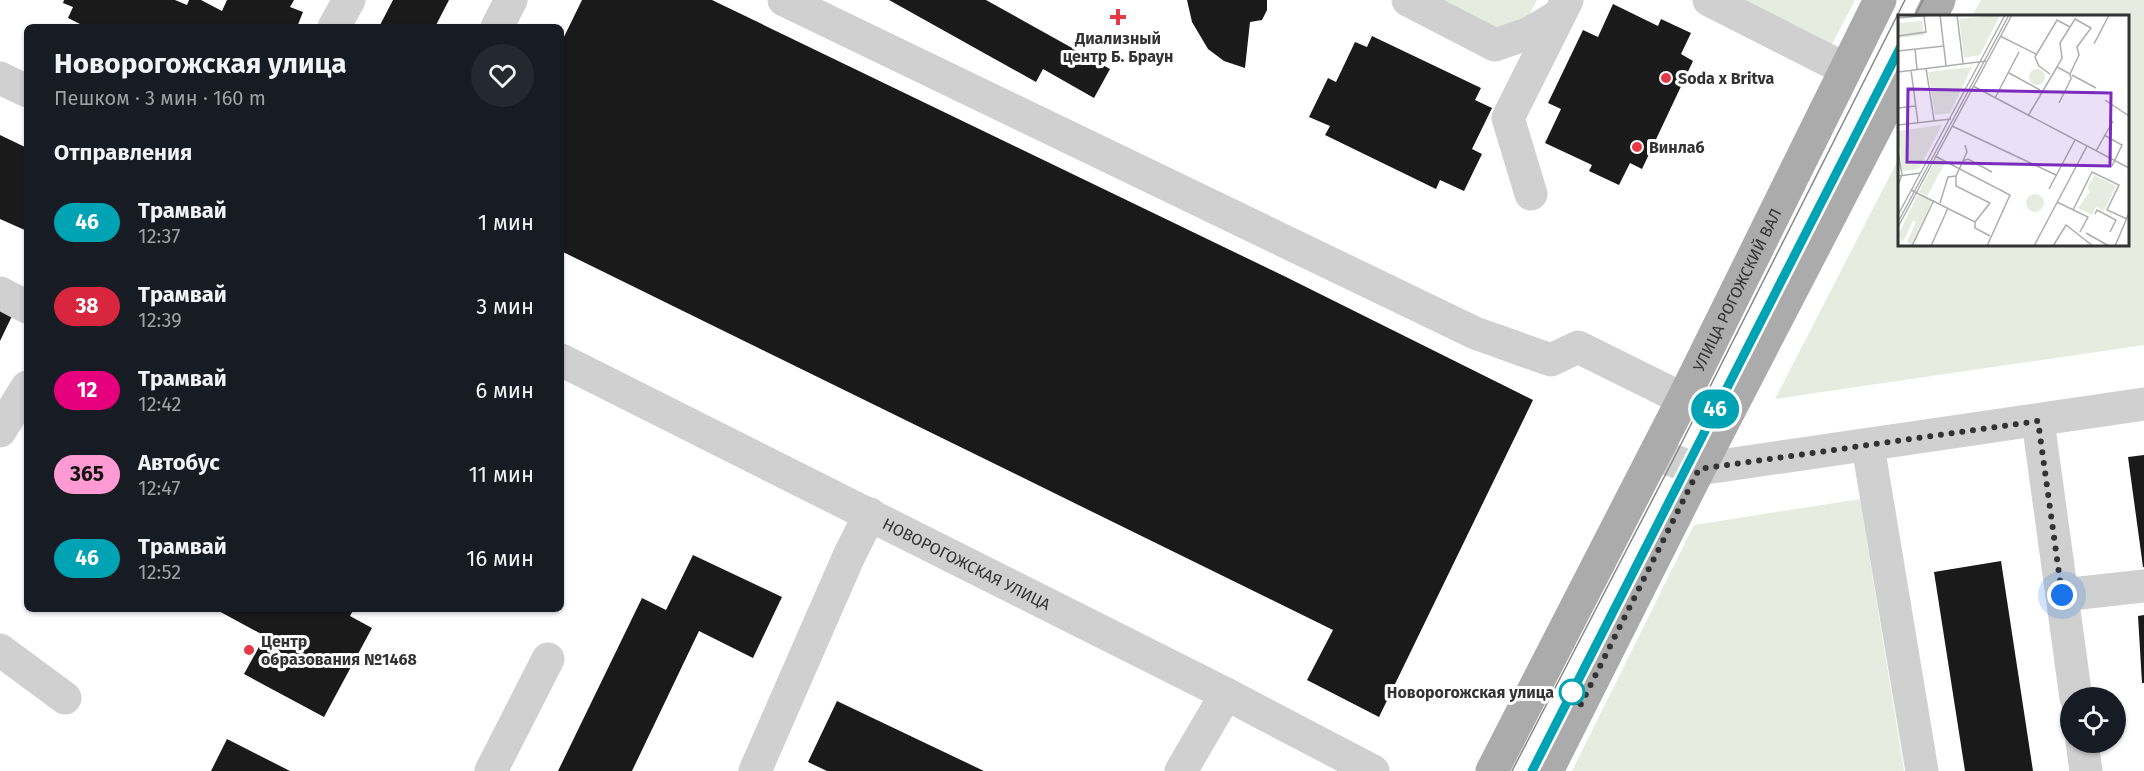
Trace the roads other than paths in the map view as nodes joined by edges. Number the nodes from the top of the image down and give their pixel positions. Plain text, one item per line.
1 (348, 0) edge
2 (511, 0) edge
3 (784, 0) edge
4 (1408, 0) edge
5 (1709, 0) edge
6 (1880, 0) edge
7 (1939, 0) edge
8 (1563, 8) edge
9 (1932, 15) edge
10 (336, 24) edge
11 (499, 24) edge
12 (1845, 69) junction
13 (0, 78) edge
14 (1898, 83) edge
15 (24, 90) edge
16 (1531, 194) dead end
17 (0, 293) edge
18 (24, 305) edge
19 (564, 361) edge
20 (24, 392) edge
21 (1683, 399) junction
22 (2144, 404) edge
23 (2038, 421) junction
24 (0, 431) edge
25 (1868, 446) junction
26 (1655, 455) junction
27 (1699, 469) junction
28 (870, 514) junction
29 (2144, 586) edge
30 (2062, 595) junction
31 (0, 650) edge
32 (548, 659) dead end
33 (2075, 687) edge
34 (1226, 694) junction
35 (65, 698) dead end
36 (2084, 753) edge
37 (491, 771) edge
38 (755, 771) edge
39 (1181, 771) edge
40 (1373, 771) edge
41 (1492, 771) edge
42 (1548, 771) edge
43 (1922, 771) edge
44 (2086, 771) edge

1 - 10 street
2 - 11 street
3 - 21 street
4 - 8 street
5 - 12 street
6 - 12 main road, УЛИЦА РОГОЖСКИЙ ВАЛ
7 - 9 main road
8 - 16 street
12 - 21 main road, УЛИЦА РОГОЖСКИЙ ВАЛ
13 - 15 street
14 - 27 main road
17 - 18 street
19 - 28 street, НОВОРОГОЖСКАЯ УЛИЦА
20 - 24 street
21 - 26 main road, УЛИЦА РОГОЖСКИЙ ВАЛ
22 - 23 street
23 - 25 street
23 - 30 street
25 - 27 street
25 - 43 street
26 - 27 street
26 - 41 main road, УЛИЦА РОГОЖСКИЙ ВАЛ
27 - 42 main road
28 - 34 street, НОВОРОГОЖСКАЯ УЛИЦА
28 - 38 street
29 - 30 street
30 - 33 street
31 - 35 street
32 - 37 street
34 - 39 street
34 - 40 street, НОВОРОГОЖСКАЯ УЛИЦА
36 - 44 street

